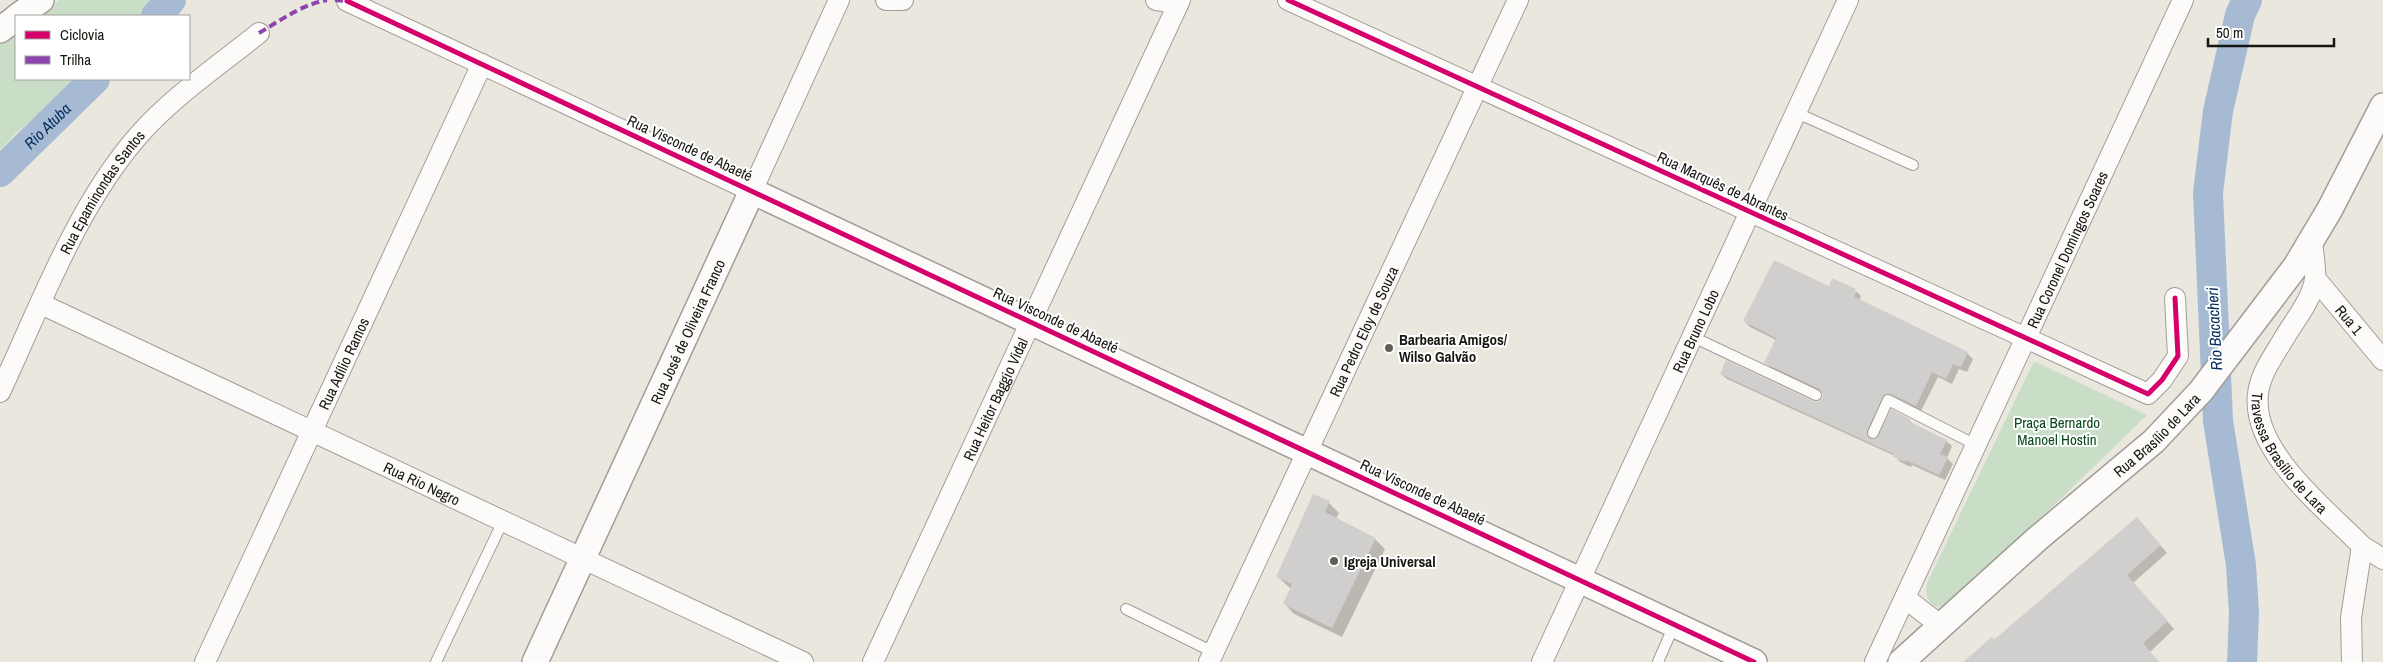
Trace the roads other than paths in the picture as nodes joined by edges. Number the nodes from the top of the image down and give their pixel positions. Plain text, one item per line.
1 (41, 0) edge
2 (348, 0) edge
3 (840, 0) edge
4 (886, 0) edge
5 (903, 0) edge
6 (1156, 0) edge
7 (1288, 0) edge
8 (1518, 0) edge
9 (1848, 0) edge
10 (2183, 0) edge
11 (1179, 2) edge
12 (20, 15) edge
13 (15, 19) edge
14 (0, 30) edge
15 (259, 33) dead end
16 (482, 64) junction
17 (1477, 87) junction
18 (2383, 106) edge
19 (1797, 112) junction
20 (1913, 165) dead end
21 (752, 191) junction
22 (1751, 212) junction
23 (2312, 241) junction
24 (2315, 278) junction
25 (2176, 298) dead end
26 (41, 304) junction
27 (1031, 322) junction
28 (1693, 337) junction
29 (2026, 338) junction
30 (2383, 360) edge
31 (0, 392) edge
32 (1816, 396) dead end
33 (311, 431) junction
34 (1873, 433) dead end
35 (1976, 445) junction
36 (1307, 452) junction
37 (502, 521) junction
38 (2362, 546) junction
39 (2383, 558) edge
40 (582, 559) junction
41 (1580, 580) junction
42 (1905, 598) junction
43 (1126, 609) dead end
44 (1674, 624) junction
45 (1940, 626) junction
46 (1211, 657) edge
47 (1752, 661) edge
48 (204, 662) edge
49 (436, 662) edge
50 (535, 662) edge
51 (802, 662) edge
52 (873, 662) edge
53 (1542, 662) edge
54 (1658, 662) edge
55 (1875, 662) edge
56 (1901, 662) edge
57 (2352, 662) edge

1 - 12 street
2 - 16 street, Rua Visconde de Abaeté
3 - 21 street, Rua José de Oliveira Franco
4 - 5 street
6 - 11 street
7 - 17 street, Rua Marquês de Abrantes
8 - 17 street, Rua Pedro Eloy de Souza
9 - 19 street, Rua Bruno Lobo
10 - 29 street, Rua Coronel Domingos Soares
11 - 27 street, Rua Heitor Baggio Vidal
13 - 14 street
15 - 26 street, Rua Epaminondas Santos
16 - 21 street, Rua Visconde de Abaeté
16 - 33 street, Rua Adílio Ramos
17 - 22 street, Rua Marquês de Abrantes
17 - 36 street, Rua Pedro Eloy de Souza
18 - 23 street, Rua Brasílio de Lara
19 - 20 lane
19 - 22 street, Rua Bruno Lobo
21 - 27 street, Rua Visconde de Abaeté
21 - 40 street, Rua José de Oliveira Franco
22 - 28 street, Rua Bruno Lobo
22 - 29 street, Rua Marquês de Abrantes
23 - 24 street, Travessa Brasílio de Lara
23 - 45 street, Rua Brasílio de Lara
24 - 30 street, Rua 1
24 - 38 street, Travessa Brasílio de Lara
25 - 29 street, Rua Marquês de Abrantes
26 - 31 street, Rua Epaminondas Santos
26 - 33 street, Rua Rio Negro
27 - 36 street, Rua Visconde de Abaeté
27 - 52 street, Rua Heitor Baggio Vidal
28 - 32 lane
28 - 41 street, Rua Bruno Lobo
29 - 35 street, Rua Coronel Domingos Soares
33 - 37 street, Rua Rio Negro
33 - 48 street, Rua Adílio Ramos
34 - 35 lane
35 - 42 street, Rua Coronel Domingos Soares
36 - 41 street, Rua Visconde de Abaeté
36 - 46 street, Rua Pedro Eloy de Souza
37 - 40 street, Rua Rio Negro
37 - 49 lane
38 - 39 street, Travessa Brasílio de Lara
38 - 57 street
40 - 50 street, Rua José de Oliveira Franco
40 - 51 street, Rua Rio Negro
41 - 44 street, Rua Visconde de Abaeté
41 - 53 street, Rua Bruno Lobo
42 - 45 street
42 - 55 street, Rua Coronel Domingos Soares
43 - 46 lane
44 - 47 street, Rua Visconde de Abaeté
44 - 54 lane
45 - 56 street, Rua Brasílio de Lara

